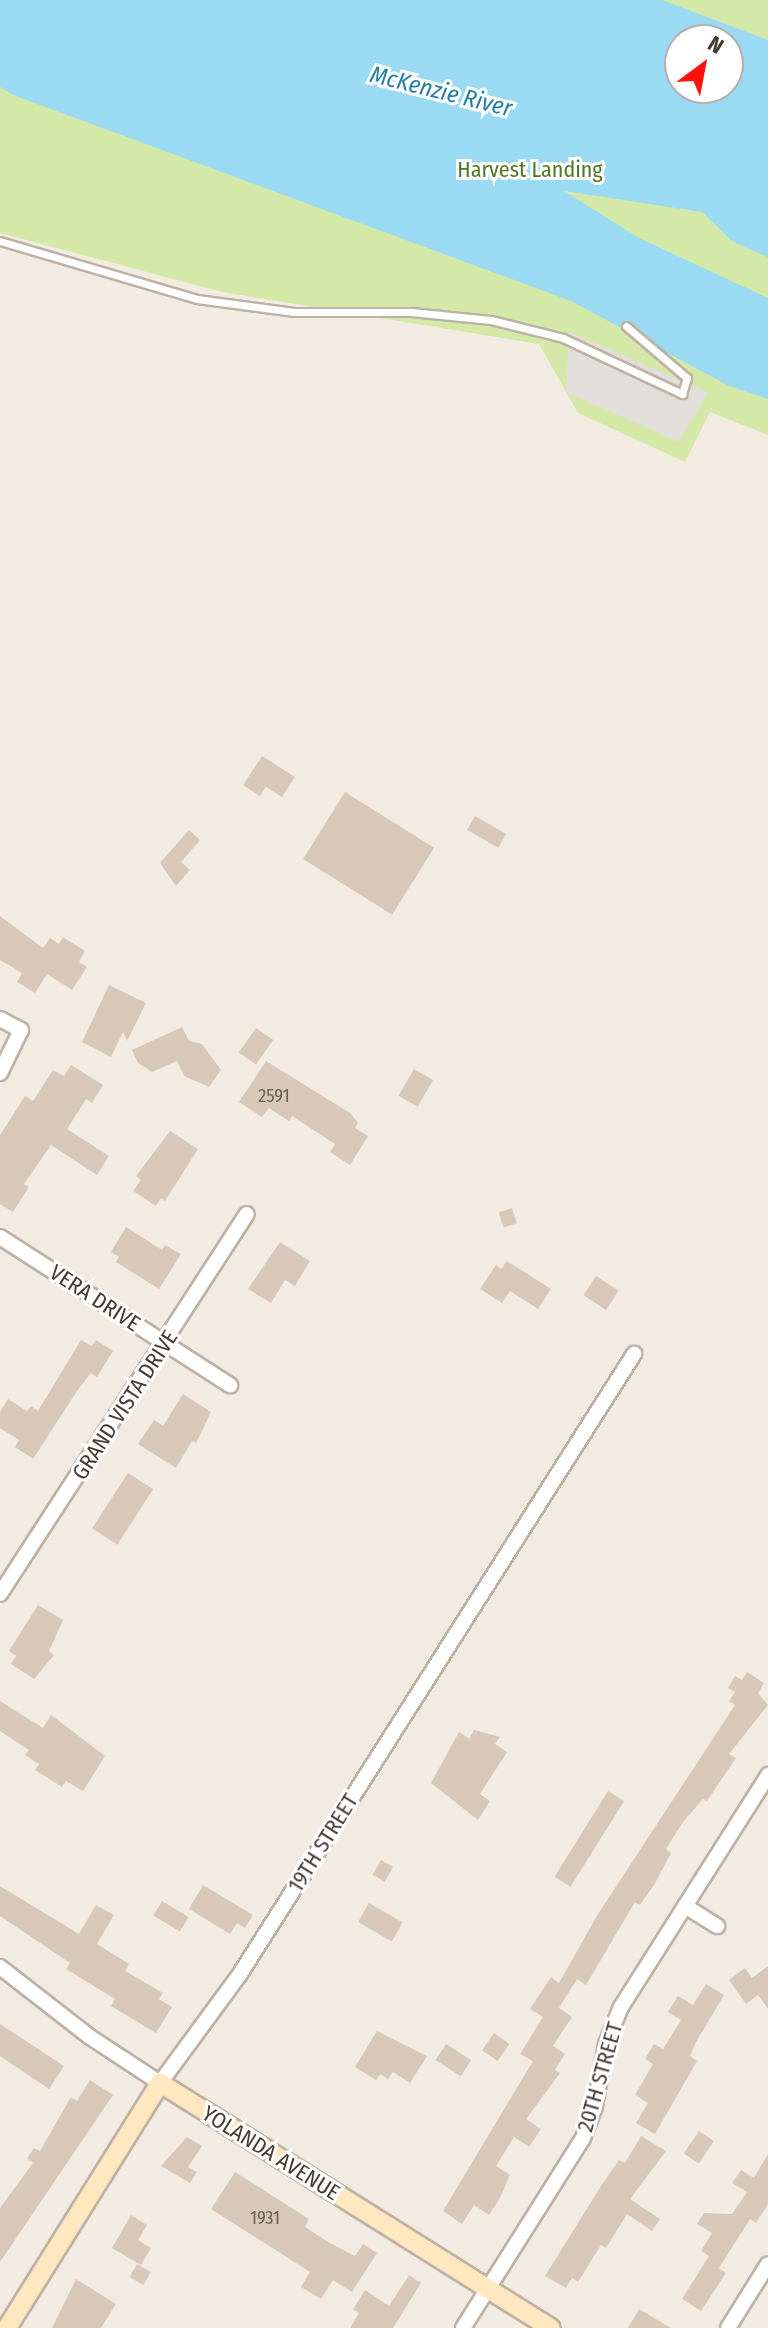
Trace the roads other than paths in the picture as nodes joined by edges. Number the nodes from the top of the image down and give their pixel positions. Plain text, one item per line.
1 (0, 241) edge
2 (626, 326) dead end
3 (0, 1019) edge
4 (0, 1073) edge
5 (247, 1214) dead end
6 (0, 1237) edge
7 (165, 1344) junction
8 (634, 1354) dead end
9 (230, 1385) dead end
10 (0, 1594) edge
11 (768, 1775) edge
12 (685, 1906) junction
13 (717, 1926) dead end
14 (0, 1967) edge
15 (160, 2083) junction
16 (768, 2264) edge
17 (487, 2289) junction
18 (7, 2328) edge
19 (463, 2328) edge
20 (550, 2328) edge
21 (728, 2328) edge

1 - 2 lane
3 - 4 street
5 - 7 street, GRAND VISTA DRIVE
6 - 7 street, VERA DRIVE
7 - 9 street, VERA DRIVE
7 - 10 street, GRAND VISTA DRIVE
8 - 15 street, 19TH STREET
11 - 12 street, 20TH STREET
12 - 13 street
12 - 17 street, 20TH STREET
14 - 15 street, YOLANDA AVENUE
15 - 17 street, YOLANDA AVENUE
15 - 18 street, 19TH STREET
16 - 21 street
17 - 19 street, 20TH STREET
17 - 20 street, YOLANDA AVENUE

